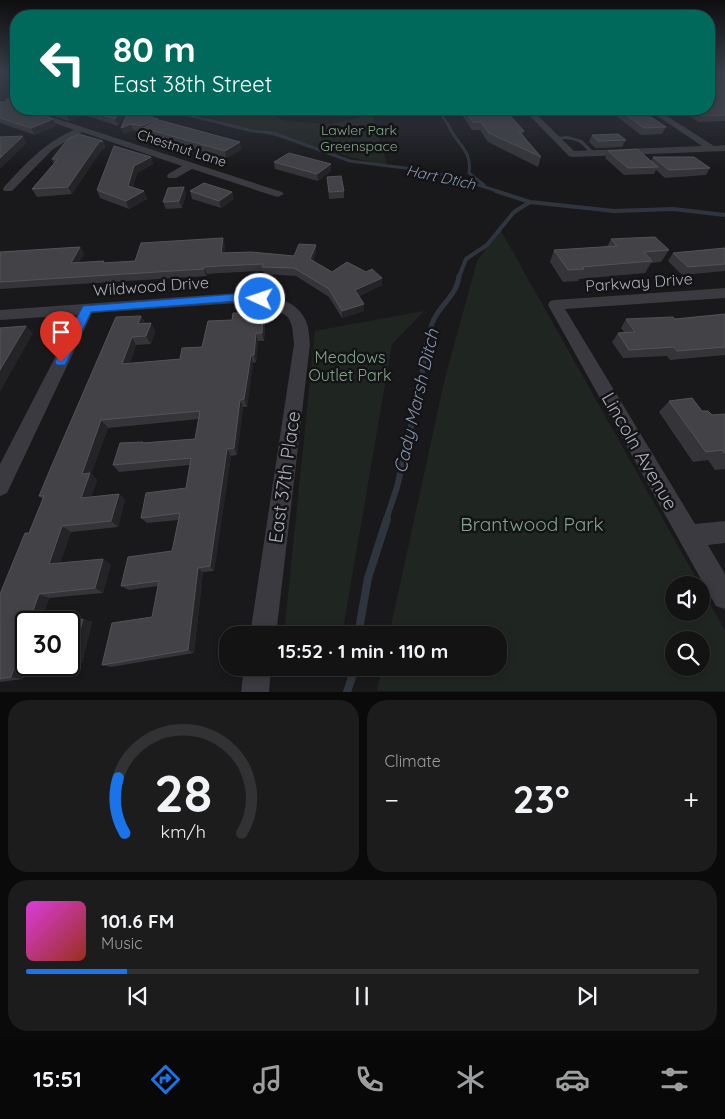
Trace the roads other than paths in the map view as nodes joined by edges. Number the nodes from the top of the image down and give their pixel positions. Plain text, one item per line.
1 (39, 115) edge
2 (533, 115) edge
3 (660, 115) edge
4 (83, 130) junction
5 (556, 138) junction
6 (711, 148) junction
7 (725, 148) edge
8 (592, 153) junction
9 (191, 165) junction
10 (172, 176) dead end
11 (8, 189) dead end
12 (278, 194) dead end
13 (725, 293) edge
14 (555, 305) joint
15 (87, 308) junction
16 (0, 315) edge
17 (297, 320) joint
18 (0, 486) edge
19 (725, 532) edge
20 (689, 536) junction
21 (725, 597) edge
22 (264, 626) edge
23 (257, 676) edge
24 (255, 692) edge

1 - 4 street, Chestnut Lane
2 - 5 street
3 - 6 street
4 - 9 street, Chestnut Lane
4 - 11 street
5 - 8 lane
5 - 8 street
6 - 7 street
6 - 8 street
9 - 10 street
9 - 12 street, Chestnut Lane
13 - 14 street, Parkway Drive
14 - 20 street, Lincoln Avenue
15 - 16 street, Wildwood Drive
15 - 17 street, Wildwood Drive
15 - 18 street
17 - 22 street, East 37th Place
19 - 20 street
20 - 21 street, Lincoln Avenue
23 - 24 street

